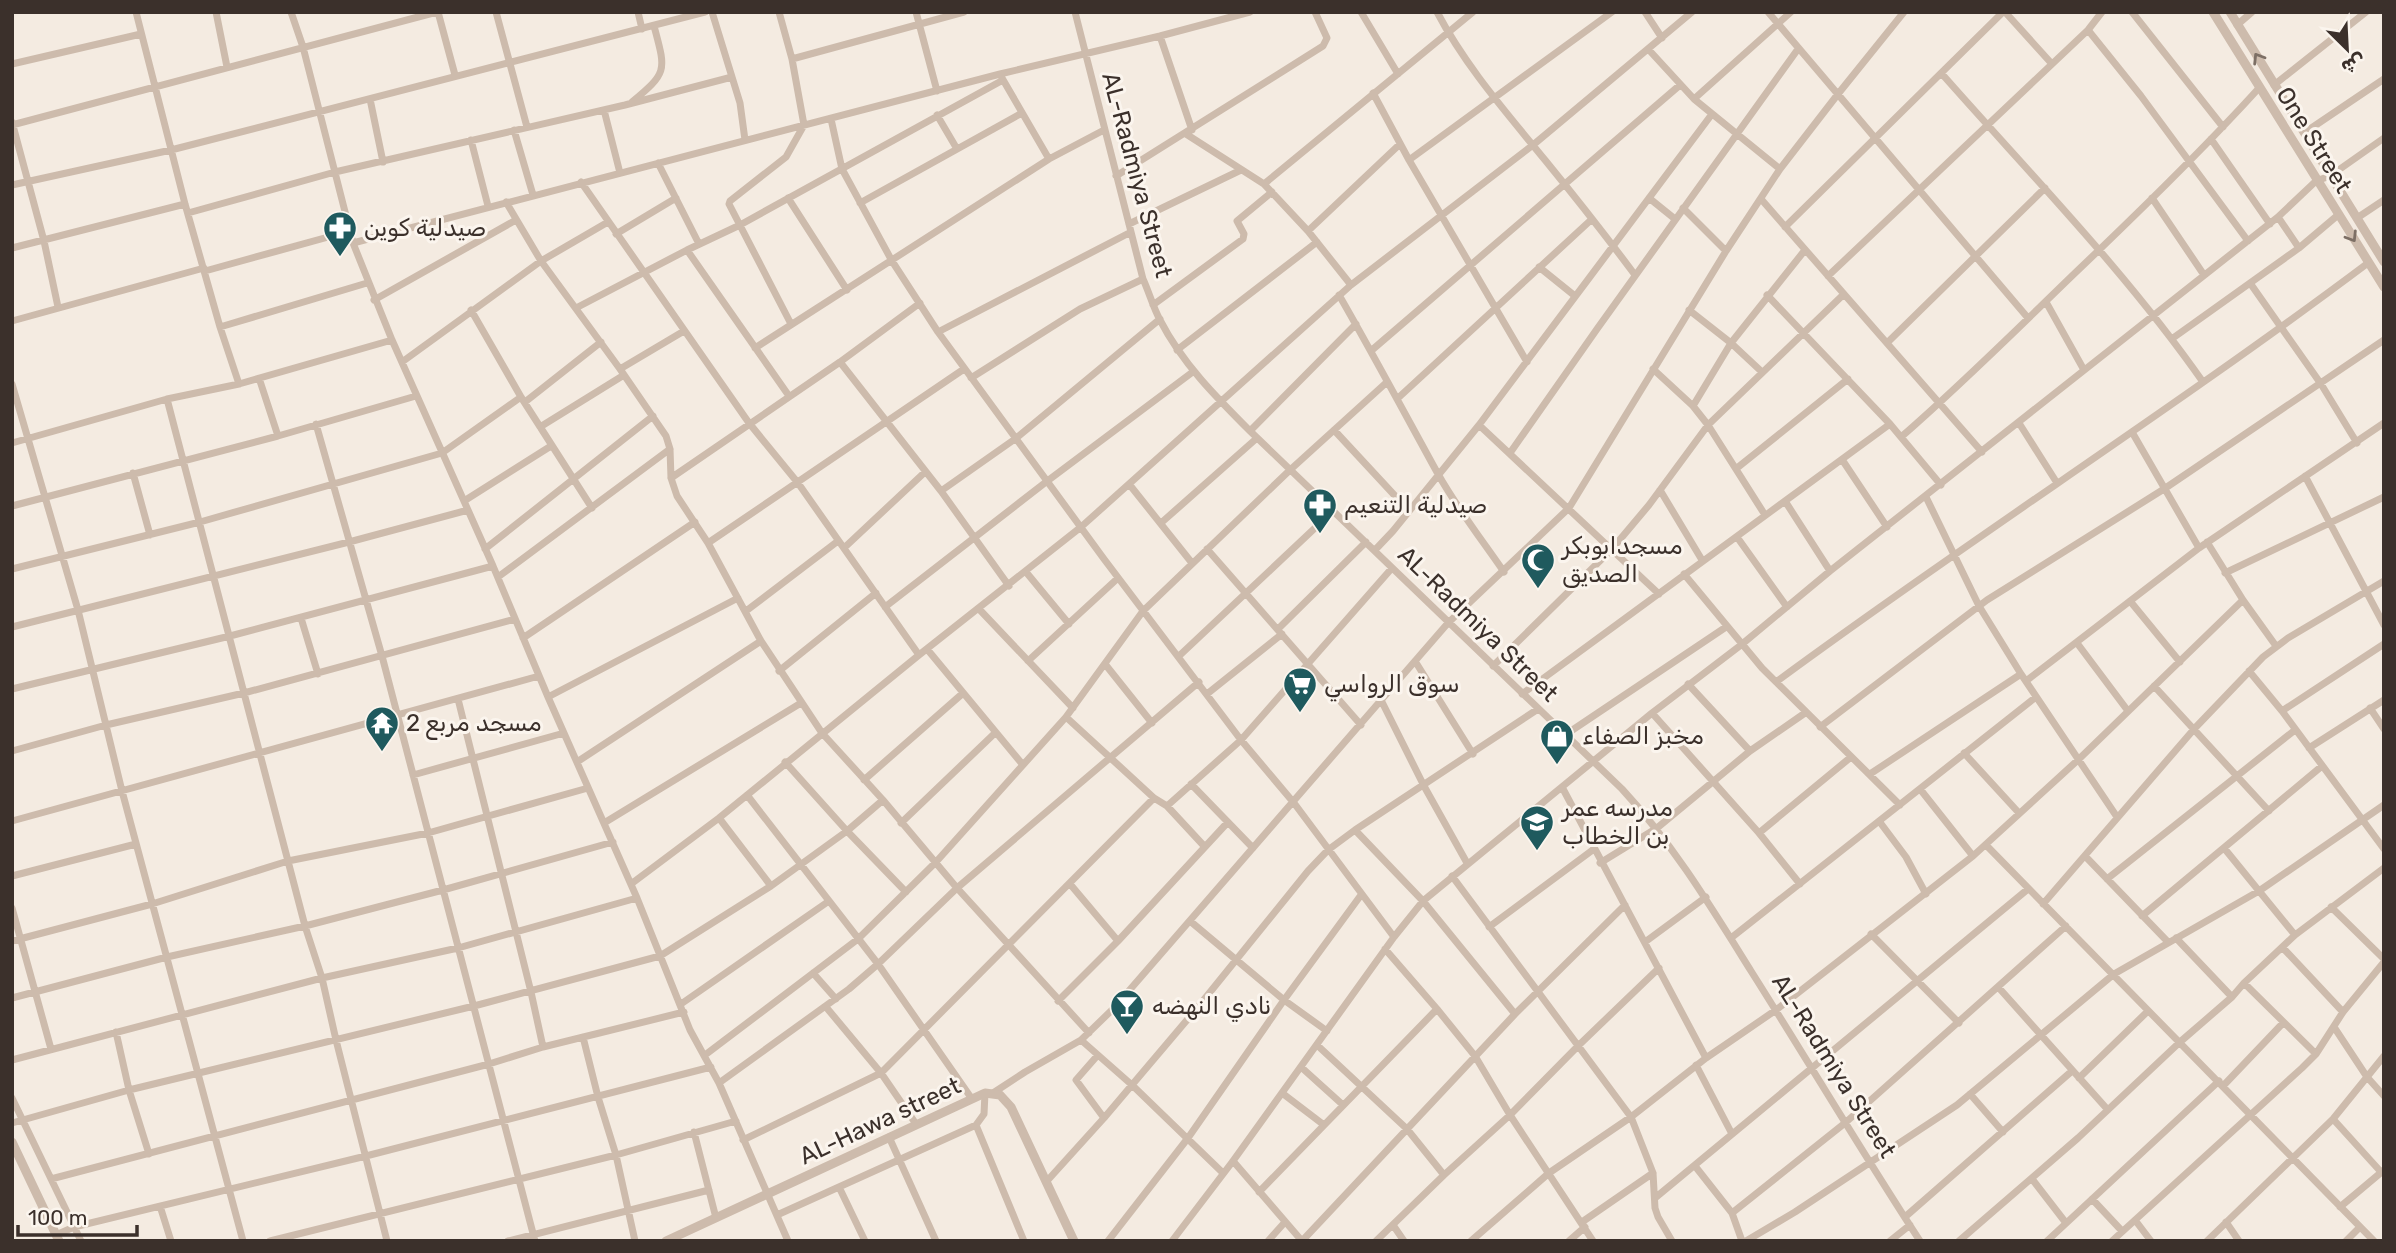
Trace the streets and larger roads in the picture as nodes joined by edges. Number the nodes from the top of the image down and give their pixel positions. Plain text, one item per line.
1 (136, 12) edge
2 (216, 12) edge
3 (291, 12) edge
4 (437, 12) edge
5 (496, 12) edge
6 (638, 12) edge
7 (705, 12) edge
8 (712, 12) edge
9 (779, 12) edge
10 (916, 12) edge
11 (964, 12) edge
12 (1075, 12) edge
13 (1250, 12) edge
14 (1315, 12) edge
15 (1361, 12) edge
16 (1437, 12) edge
17 (1473, 12) edge
18 (1612, 12) edge
19 (1645, 12) edge
20 (1692, 12) edge
21 (1768, 12) edge
22 (1791, 12) edge
23 (1904, 12) edge
24 (2004, 12) edge
25 (2102, 12) edge
26 (2132, 12) edge
27 (2213, 12) edge
28 (2230, 12) edge
29 (2252, 12) edge
30 (2366, 12) edge
31 (1777, 24) junction
32 (919, 25) junction
33 (2237, 25) junction
34 (654, 26) junction
35 (642, 29) junction
36 (2088, 30) junction
37 (1448, 32) junction
38 (141, 33) junction
39 (1160, 36) junction
40 (1662, 38) junction
41 (303, 47) junction
42 (1798, 49) junction
43 (1649, 50) junction
44 (1085, 53) junction
45 (792, 59) junction
46 (511, 62) junction
47 (12, 64) edge
48 (2052, 64) junction
49 (227, 67) junction
50 (1398, 74) junction
51 (1942, 74) junction
52 (455, 75) junction
53 (732, 76) junction
54 (1002, 77) junction
55 (2384, 79) edge
56 (1680, 85) junction
57 (2274, 85) junction
58 (155, 88) junction
59 (2259, 88) junction
60 (937, 91) junction
61 (1373, 93) junction
62 (1838, 94) junction
63 (1493, 98) junction
64 (370, 99) junction
65 (1694, 99) junction
66 (629, 104) junction
67 (604, 110) junction
68 (319, 112) junction
69 (1022, 113) junction
70 (1712, 114) junction
71 (937, 115) junction
72 (831, 119) junction
73 (12, 124) edge
74 (804, 125) junction
75 (1987, 125) junction
76 (527, 127) junction
77 (2223, 127) junction
78 (514, 130) junction
79 (1104, 130) junction
80 (1189, 132) junction
81 (2304, 133) junction
82 (1736, 134) junction
83 (2384, 138) edge
84 (1876, 139) junction
85 (2211, 139) junction
86 (471, 140) junction
87 (745, 140) junction
88 (1400, 144) junction
89 (1533, 145) junction
90 (957, 149) junction
91 (171, 150) junction
92 (1049, 159) junction
93 (1409, 160) junction
94 (2189, 160) junction
95 (383, 162) junction
96 (658, 163) junction
97 (842, 169) junction
98 (1780, 169) junction
99 (1241, 170) junction
100 (335, 172) junction
101 (620, 173) junction
102 (1116, 176) junction
103 (2330, 176) junction
104 (29, 181) junction
105 (2316, 181) junction
106 (581, 183) junction
107 (1264, 184) junction
108 (1565, 184) junction
109 (12, 186) edge
110 (2045, 188) junction
111 (1272, 192) junction
112 (1919, 192) junction
113 (533, 195) junction
114 (676, 198) junction
115 (788, 198) junction
116 (1649, 198) junction
117 (2152, 198) junction
118 (1761, 199) junction
119 (2384, 200) edge
120 (506, 202) junction
121 (860, 203) junction
122 (186, 204) junction
123 (488, 206) junction
124 (1683, 208) junction
125 (188, 213) junction
126 (2338, 215) junction
127 (1442, 216) junction
128 (2278, 217) junction
129 (2357, 218) junction
130 (1592, 219) junction
131 (1675, 219) junction
132 (516, 220) junction
133 (608, 222) junction
134 (2270, 224) junction
135 (740, 225) junction
136 (1786, 227) junction
137 (1130, 228) junction
138 (350, 231) junction
139 (1308, 232) junction
140 (617, 234) junction
141 (44, 241) junction
142 (2248, 241) junction
143 (353, 243) junction
144 (1317, 243) junction
145 (699, 244) junction
146 (1613, 246) junction
147 (12, 248) edge
148 (2299, 248) junction
149 (687, 250) junction
150 (1805, 250) junction
151 (2099, 250) junction
152 (1726, 251) junction
153 (1975, 257) junction
154 (541, 261) junction
155 (892, 261) junction
156 (2384, 262) edge
157 (2368, 263) junction
158 (1471, 266) junction
159 (1539, 267) junction
160 (204, 269) junction
161 (644, 272) junction
162 (1635, 275) junction
163 (2204, 275) junction
164 (1828, 276) junction
165 (1143, 279) junction
166 (368, 283) junction
167 (2250, 283) junction
168 (1351, 285) junction
169 (2384, 287) edge
170 (847, 290) junction
171 (1844, 294) junction
172 (1339, 295) junction
173 (1768, 295) junction
174 (1575, 296) junction
175 (374, 299) junction
176 (2046, 302) junction
177 (920, 303) junction
178 (1153, 304) junction
179 (58, 307) junction
180 (1496, 307) junction
181 (576, 308) junction
182 (471, 310) junction
183 (1689, 310) junction
184 (2154, 314) junction
185 (2028, 318) junction
186 (1160, 319) junction
187 (12, 321) edge
188 (791, 324) junction
189 (1356, 324) junction
190 (220, 327) junction
191 (2283, 328) junction
192 (684, 331) junction
193 (938, 332) junction
194 (1804, 332) junction
195 (2173, 338) junction
196 (392, 340) junction
197 (2384, 340) edge
198 (601, 342) junction
199 (1888, 342) junction
200 (1731, 343) junction
201 (755, 348) junction
202 (1177, 349) junction
203 (1372, 350) junction
204 (402, 362) junction
205 (840, 362) junction
206 (1527, 362) junction
207 (964, 369) junction
208 (1653, 369) junction
209 (2084, 370) junction
210 (1194, 371) junction
211 (622, 372) junction
212 (1762, 372) junction
213 (259, 378) junction
214 (971, 378) junction
215 (1848, 379) junction
216 (1387, 382) junction
217 (2203, 382) junction
218 (12, 384) edge
219 (239, 384) junction
220 (2321, 384) junction
221 (416, 396) junction
222 (789, 396) junction
223 (167, 400) junction
224 (523, 400) junction
225 (1397, 400) junction
226 (1220, 401) junction
227 (1941, 402) junction
228 (1693, 406) junction
229 (653, 416) junction
230 (886, 421) junction
231 (750, 423) junction
232 (2019, 423) junction
233 (2384, 423) edge
234 (316, 424) junction
235 (1890, 424) junction
236 (1479, 425) junction
237 (1708, 425) junction
238 (540, 427) junction
239 (1334, 429) junction
240 (1250, 431) junction
241 (2132, 432) junction
242 (278, 436) junction
243 (1901, 437) junction
244 (1257, 438) junction
245 (27, 439) junction
246 (1015, 439) junction
247 (12, 443) edge
248 (2357, 443) junction
249 (551, 446) junction
250 (670, 449) junction
251 (1982, 452) junction
252 (442, 453) junction
253 (1510, 453) junction
254 (183, 461) junction
255 (1843, 461) junction
256 (1737, 468) junction
257 (1290, 470) junction
258 (925, 472) junction
259 (133, 473) junction
260 (1439, 475) junction
261 (2305, 476) junction
262 (671, 478) junction
263 (572, 480) junction
264 (1046, 482) junction
265 (798, 483) junction
266 (2056, 483) junction
267 (333, 484) junction
268 (1129, 484) junction
269 (1941, 485) junction
270 (2164, 489) junction
271 (1660, 490) junction
272 (941, 491) junction
273 (46, 496) junction
274 (2384, 497) edge
275 (1926, 498) junction
276 (464, 501) junction
277 (1785, 501) junction
278 (12, 506) edge
279 (592, 508) junction
280 (1569, 508) junction
281 (468, 510) junction
282 (1332, 511) junction
283 (1409, 511) junction
284 (1765, 515) junction
285 (695, 522) junction
286 (200, 523) junction
287 (1161, 523) junction
288 (2329, 523) junction
289 (1081, 527) junction
290 (1887, 527) junction
291 (150, 535) junction
292 (1737, 537) junction
293 (974, 539) junction
294 (838, 541) junction
295 (349, 542) junction
296 (1366, 542) junction
297 (2207, 542) junction
298 (708, 543) junction
299 (844, 548) junction
300 (2199, 548) junction
301 (485, 549) junction
302 (1207, 549) junction
303 (1612, 549) junction
304 (1375, 551) junction
305 (63, 555) junction
306 (1953, 555) junction
307 (1702, 560) junction
308 (1192, 563) junction
309 (493, 566) junction
310 (1392, 568) junction
311 (12, 569) edge
312 (1830, 571) junction
313 (1026, 572) junction
314 (1503, 572) junction
315 (2225, 573) junction
316 (1684, 574) junction
317 (215, 576) junction
318 (498, 577) junction
319 (1118, 578) junction
320 (2384, 582) edge
321 (1009, 586) junction
322 (2365, 591) junction
323 (1245, 592) junction
324 (876, 593) junction
325 (1659, 594) junction
326 (738, 598) junction
327 (365, 599) junction
328 (2243, 600) junction
329 (2130, 601) junction
330 (1979, 606) junction
331 (885, 607) junction
332 (1787, 607) junction
333 (979, 609) junction
334 (78, 610) junction
335 (746, 611) junction
336 (1143, 611) junction
337 (300, 618) junction
338 (515, 619) junction
339 (1448, 623) junction
340 (1069, 624) junction
341 (2384, 625) edge
342 (12, 627) edge
343 (1726, 627) junction
344 (1280, 631) junction
345 (230, 636) junction
346 (523, 638) junction
347 (761, 641) junction
348 (2077, 643) junction
349 (2384, 644) edge
350 (1741, 645) junction
351 (2276, 646) junction
352 (927, 649) junction
353 (919, 655) junction
354 (382, 656) junction
355 (1179, 656) junction
356 (1028, 661) junction
357 (1415, 662) junction
358 (2180, 662) junction
359 (1308, 663) junction
360 (1105, 664) junction
361 (1493, 666) junction
362 (92, 669) junction
363 (779, 671) junction
364 (2249, 671) junction
365 (318, 674) junction
366 (539, 676) junction
367 (2023, 677) junction
368 (1199, 682) junction
369 (1776, 682) junction
370 (1688, 684) junction
371 (2154, 685) junction
372 (12, 690) edge
373 (244, 693) junction
374 (962, 694) junction
375 (1207, 694) junction
376 (1522, 694) junction
377 (548, 697) junction
378 (2036, 697) junction
379 (458, 699) junction
380 (2384, 699) edge
381 (1382, 702) junction
382 (801, 703) junction
383 (1073, 708) junction
384 (2370, 708) junction
385 (1538, 709) junction
386 (2128, 711) junction
387 (2282, 711) junction
388 (1652, 713) junction
389 (1805, 713) junction
390 (398, 716) junction
391 (1066, 717) junction
392 (1152, 723) junction
393 (1361, 724) junction
394 (106, 725) junction
395 (1819, 727) junction
396 (2194, 728) junction
397 (2384, 729) edge
398 (2295, 730) junction
399 (564, 733) junction
400 (822, 733) junction
401 (995, 733) junction
402 (1565, 736) junction
403 (1241, 740) junction
404 (2309, 748) junction
405 (12, 751) edge
406 (1750, 751) junction
407 (260, 752) junction
408 (1964, 753) junction
409 (1473, 754) junction
410 (1112, 757) junction
411 (1852, 757) junction
412 (472, 758) junction
413 (2078, 759) junction
414 (1593, 761) junction
415 (577, 762) junction
416 (785, 762) junction
417 (1023, 765) junction
418 (2322, 766) junction
419 (1870, 774) junction
420 (2236, 774) junction
421 (413, 775) junction
422 (864, 780) junction
423 (1714, 781) junction
424 (1191, 784) junction
425 (1424, 786) junction
426 (1562, 787) junction
427 (588, 788) junction
428 (1920, 789) junction
429 (122, 791) junction
430 (747, 794) junction
431 (1154, 798) junction
432 (883, 800) junction
433 (1294, 803) junction
434 (1900, 805) junction
435 (2384, 805) edge
436 (1167, 806) junction
437 (2269, 811) junction
438 (2020, 813) junction
439 (486, 817) junction
440 (2118, 817) junction
441 (719, 818) junction
442 (2362, 820) junction
443 (12, 821) edge
444 (1228, 821) junction
445 (1879, 821) junction
446 (901, 822) junction
447 (604, 823) junction
448 (1657, 828) junction
449 (1355, 830) junction
450 (847, 831) junction
451 (428, 833) junction
452 (1759, 833) junction
453 (613, 842) junction
454 (136, 844) junction
455 (1986, 845) junction
456 (1205, 847) junction
457 (1253, 848) junction
458 (2224, 848) junction
459 (1594, 849) junction
460 (2384, 849) edge
461 (1328, 850) junction
462 (1973, 856) junction
463 (2085, 856) junction
464 (288, 861) junction
465 (936, 862) junction
466 (1467, 863) junction
467 (1600, 863) junction
468 (802, 864) junction
469 (2384, 868) edge
470 (502, 875) junction
471 (12, 876) edge
472 (1452, 876) junction
473 (2108, 879) junction
474 (631, 884) junction
475 (1070, 884) junction
476 (1800, 884) junction
477 (771, 887) junction
478 (957, 888) junction
479 (2028, 889) junction
480 (443, 890) junction
481 (2259, 891) junction
482 (906, 892) junction
483 (1926, 894) junction
484 (1361, 895) junction
485 (1706, 897) junction
486 (637, 898) junction
487 (829, 901) junction
488 (1423, 901) junction
489 (152, 904) junction
490 (2043, 904) junction
491 (1625, 905) junction
492 (2331, 907) junction
493 (12, 908) edge
494 (2142, 916) junction
495 (1190, 921) junction
496 (305, 926) junction
497 (2066, 926) junction
498 (1489, 927) junction
499 (516, 933) junction
500 (1871, 933) junction
501 (2295, 935) junction
502 (1394, 937) junction
503 (1731, 938) junction
504 (2176, 938) junction
505 (858, 939) junction
506 (16, 940) edge
507 (1118, 941) junction
508 (1645, 942) junction
509 (2168, 942) junction
510 (1010, 946) junction
511 (2283, 947) junction
512 (458, 948) junction
513 (1385, 949) junction
514 (660, 956) junction
515 (167, 957) junction
516 (1235, 960) junction
517 (2384, 961) edge
518 (878, 964) junction
519 (1659, 968) junction
520 (813, 973) junction
521 (2113, 974) junction
522 (322, 978) junction
523 (1917, 980) junction
524 (2244, 983) junction
525 (1999, 988) junction
526 (1538, 991) junction
527 (35, 992) junction
528 (531, 992) junction
529 (2232, 997) junction
530 (12, 998) edge
531 (836, 999) junction
532 (1284, 1000) junction
533 (1058, 1001) junction
534 (681, 1004) junction
535 (474, 1006) junction
536 (826, 1007) junction
537 (1437, 1009) junction
538 (1776, 1010) junction
539 (2148, 1011) junction
540 (684, 1012) junction
541 (2343, 1012) junction
542 (182, 1014) junction
543 (1515, 1014) junction
544 (1959, 1023) junction
545 (2283, 1023) junction
546 (2334, 1027) junction
547 (926, 1031) junction
548 (1327, 1031) junction
549 (116, 1032) junction
550 (1089, 1033) junction
551 (2041, 1034) junction
552 (583, 1037) junction
553 (335, 1040) junction
554 (1081, 1040) junction
555 (2180, 1042) junction
556 (1317, 1045) junction
557 (1579, 1045) junction
558 (543, 1047) junction
559 (51, 1049) junction
560 (2316, 1054) junction
561 (705, 1055) junction
562 (1097, 1056) junction
563 (1475, 1056) junction
564 (2384, 1056) edge
565 (1706, 1058) junction
566 (12, 1060) edge
567 (489, 1063) junction
568 (1696, 1065) junction
569 (711, 1067) junction
570 (1301, 1067) junction
571 (1811, 1069) junction
572 (2072, 1071) junction
573 (881, 1073) junction
574 (200, 1074) junction
575 (2367, 1077) junction
576 (2079, 1078) junction
577 (719, 1083) junction
578 (2221, 1083) junction
579 (1132, 1085) junction
580 (1361, 1086) junction
581 (129, 1090) junction
582 (989, 1093) junction
583 (1282, 1093) junction
584 (1970, 1094) junction
585 (2384, 1096) edge
586 (598, 1097) junction
587 (12, 1098) edge
588 (972, 1098) junction
589 (351, 1100) junction
590 (1343, 1105) junction
591 (2108, 1110) junction
592 (2251, 1114) junction
593 (1510, 1115) junction
594 (1631, 1117) junction
595 (1104, 1118) junction
596 (2333, 1119) junction
597 (23, 1120) junction
598 (504, 1121) junction
599 (736, 1121) junction
600 (12, 1123) edge
601 (916, 1124) junction
602 (1845, 1124) junction
603 (976, 1125) junction
604 (1324, 1125) junction
605 (1407, 1129) junction
606 (694, 1132) junction
607 (2003, 1132) junction
608 (1732, 1134) junction
609 (215, 1137) junction
610 (890, 1137) junction
611 (1188, 1138) junction
612 (743, 1140) junction
613 (12, 1142) edge
614 (149, 1154) junction
615 (617, 1155) junction
616 (366, 1156) junction
617 (2293, 1157) junction
618 (899, 1159) junction
619 (16, 1161) edge
620 (1233, 1161) junction
621 (1871, 1163) junction
622 (1695, 1166) junction
623 (2382, 1171) edge
624 (1223, 1173) junction
625 (1549, 1173) junction
626 (1653, 1173) junction
627 (1444, 1175) junction
628 (51, 1179) junction
629 (2032, 1179) junction
630 (519, 1180) junction
631 (1047, 1181) junction
632 (839, 1186) junction
633 (229, 1190) junction
634 (709, 1191) junction
635 (1259, 1192) junction
636 (767, 1195) junction
637 (1655, 1198) junction
638 (2092, 1199) junction
639 (160, 1206) junction
640 (2340, 1207) junction
641 (628, 1210) junction
642 (380, 1213) junction
643 (1732, 1213) junction
644 (777, 1215) junction
645 (1905, 1217) junction
646 (716, 1218) junction
647 (2135, 1220) junction
648 (1285, 1222) junction
649 (2226, 1222) junction
650 (2066, 1223) junction
651 (1393, 1225) junction
652 (1583, 1225) junction
653 (1910, 1225) junction
654 (74, 1227) junction
655 (2360, 1227) junction
656 (2122, 1231) junction
657 (57, 1238) edge
658 (534, 1238) edge
659 (1477, 1239) edge
660 (81, 1241) edge
661 (171, 1241) edge
662 (243, 1241) edge
663 (270, 1241) edge
664 (387, 1241) edge
665 (508, 1241) edge
666 (635, 1241) edge
667 (666, 1241) edge
668 (789, 1241) edge
669 (865, 1241) edge
670 (936, 1241) edge
671 (1024, 1241) edge
672 (1074, 1241) edge
673 (1108, 1241) edge
674 (1172, 1241) edge
675 (1268, 1241) edge
676 (1376, 1241) edge
677 (1404, 1241) edge
678 (1569, 1241) edge
679 (1593, 1241) edge
680 (1672, 1241) edge
681 (1744, 1241) edge
682 (1890, 1241) edge
683 (1920, 1241) edge
684 (1959, 1241) edge
685 (2047, 1241) edge
686 (2112, 1241) edge
687 (2151, 1241) edge
688 (2207, 1241) edge
689 (2239, 1241) edge
690 (2346, 1241) edge
691 (2374, 1241) edge

1 - 38 street
2 - 49 street
3 - 41 street
4 - 41 street
4 - 52 street
5 - 46 street
6 - 35 street
7 - 34 street
8 - 53 street
9 - 45 street
10 - 32 street
11 - 32 street
12 - 44 street, AL-Radmiya Street
13 - 39 street
14 - 80 street
15 - 50 street
16 - 37 street
17 - 37 street
18 - 63 street
19 - 40 street
20 - 40 street
21 - 31 street
22 - 31 street
23 - 62 street
24 - 48 street
24 - 51 street
25 - 36 street
26 - 77 street
27 - 59 street, One Street
28 - 33 street, One Street
29 - 33 street
30 - 57 street
31 - 42 street
31 - 65 street
32 - 45 street
32 - 60 street
57 -> 33 street, One Street
34 - 35 street
34 - 66 street
35 - 46 street
36 - 48 street
36 - 94 street
37 - 50 street
37 - 63 street
38 - 47 street
38 - 58 street
39 - 44 street
39 - 80 street
40 - 43 street
41 - 49 street
41 - 68 street
42 - 62 street
42 - 82 street
43 - 56 street
43 - 89 street
44 - 54 street
44 - 79 street, AL-Radmiya Street
45 - 74 street
46 - 52 street
46 - 76 street
48 - 75 street
49 - 58 street
50 - 61 street
51 - 75 street
51 - 84 street
52 - 64 street
53 - 66 street
53 - 87 street
54 - 60 street
54 - 69 street
54 - 71 street
55 - 81 street
56 - 65 street
56 - 108 street
57 - 81 street, One Street
58 - 73 street
58 - 91 street
59 - 77 street
59 - 105 street, One Street
60 - 72 street
61 - 88 street
61 - 107 street
62 - 84 street
62 - 98 street
63 - 89 street
63 - 93 street
64 - 68 street
64 - 95 street
65 - 70 street
66 - 67 street
67 - 76 street
67 - 101 street
68 - 91 street
68 - 100 street
69 - 90 street
69 - 92 street
70 - 82 street
70 - 116 street
71 - 90 street
71 - 97 street
72 - 74 street
72 - 97 street
73 - 104 street
74 - 87 street
74 - 135 street
75 - 110 street
75 - 112 street
76 - 78 street
77 - 85 street
78 - 86 street
78 - 113 street
79 - 92 street
79 - 102 street, AL-Radmiya Street
80 - 99 street
80 - 102 street
81 - 103 street, One Street
82 - 98 street
82 - 124 street
83 - 103 street
84 - 112 street
84 - 136 street
85 - 94 street
85 - 134 street
86 - 95 street
86 - 123 street
87 - 96 street
88 - 93 street
88 - 139 street
89 - 108 street
89 - 127 street
90 - 121 street
91 - 104 street
91 - 122 street
92 - 155 street
93 - 127 street
94 - 117 street
94 - 142 street
95 - 100 street
96 - 101 street
96 - 114 street
97 - 115 street
97 - 121 street
98 - 118 street
99 - 107 street
99 - 137 street
100 - 125 street
100 - 138 street
101 - 106 street
102 - 137 street, AL-Radmiya Street
103 - 105 street
103 - 129 street, One Street
104 - 109 street
104 - 141 street
105 - 126 street, One Street
105 - 128 street
106 - 113 street
106 - 133 street
107 - 111 street
108 - 130 street
108 - 158 street
110 - 151 street
110 - 153 street
111 - 139 street
111 - 178 street
112 - 153 street
112 - 164 street
113 - 120 street
114 - 140 street
114 - 145 street
115 - 135 street
115 - 170 street
116 - 131 street
116 - 146 street
117 - 151 street
117 - 163 street
118 - 136 street
118 - 152 street
119 - 129 street
120 - 123 street
120 - 132 street
121 - 155 street
122 - 125 street
122 - 141 street
123 - 143 street
124 - 131 street
124 - 152 street
125 - 160 street
126 - 148 street
126 -> 157 street, One Street
127 - 158 street
127 - 168 street
128 - 134 street
128 - 148 street
129 - 156 street, One Street
130 - 146 street
130 - 159 street
131 - 162 street
132 - 154 street
132 - 175 street
133 - 140 street
133 - 154 street
134 - 142 street
135 - 145 street
135 - 188 street
136 - 150 street
137 - 165 street, AL-Radmiya Street
137 - 193 street
138 - 143 street
138 - 160 street
139 - 144 street
140 - 161 street
141 - 147 street
141 - 179 street
142 - 163 street
143 - 166 street
144 - 168 street
144 - 202 street
145 - 149 street
146 - 162 street
146 - 174 street
148 - 167 street
149 - 161 street
149 - 201 street
150 - 164 street
150 - 173 street
151 - 176 street
151 - 184 street
152 - 183 street
153 - 185 street
153 - 199 street
154 - 181 street
154 - 182 street
155 - 170 street
155 - 177 street
157 - 169 street, One Street
157 - 191 street
158 - 180 street
158 - 203 street
159 - 174 street
159 - 180 street
160 - 179 street
160 - 190 street
161 - 181 street
161 - 192 street
162 - 253 street
163 - 184 street
164 - 171 street
165 - 178 street, AL-Radmiya Street
165 - 214 street
166 - 175 street
166 - 190 street
167 - 191 street
167 - 195 street
168 - 172 street
170 - 188 street
171 - 194 street
171 - 199 street
172 - 189 street
172 - 226 street
173 - 194 street
173 - 200 street
174 - 206 street
175 - 196 street
176 - 185 street
176 - 209 street
177 - 193 street
177 - 205 street
178 - 186 street, AL-Radmiya Street
179 - 187 street
180 - 206 street
180 - 225 street
181 - 198 street
182 - 204 street
182 - 224 street
183 - 200 street
183 - 208 street
184 - 195 street
184 - 209 street
185 - 227 street
186 - 202 street, AL-Radmiya Street
186 - 246 street
188 - 201 street
189 - 203 street
189 - 240 street
190 - 219 street
191 - 217 street
191 - 220 street
192 - 211 street
192 - 231 street
193 - 207 street
194 - 212 street
194 - 215 street
195 - 217 street
196 - 204 street
196 - 213 street
197 - 220 street
198 - 211 street
198 - 224 street
199 - 227 street
200 - 212 street
200 - 228 street
201 - 222 street
202 - 210 street, AL-Radmiya Street
203 - 216 street
204 - 221 street
205 - 222 street
205 - 230 street
206 - 236 street
207 - 214 street
207 - 230 street
208 - 228 street
208 - 280 street
209 - 232 street
210 - 226 street, AL-Radmiya Street
210 - 264 street
211 - 229 street
211 - 238 street
212 - 237 street
213 - 219 street
213 - 242 street
214 - 246 street
215 - 235 street
215 - 256 street
216 - 225 street
216 - 239 street
217 - 241 street
218 - 245 street
219 - 223 street
220 - 248 street
220 - 270 street
221 - 234 street
221 - 252 street
222 - 231 street
223 - 245 street
223 - 254 street
224 - 238 street
224 - 252 street
225 - 260 street
226 - 240 street, AL-Radmiya Street
226 - 268 street
227 - 243 street
227 - 251 street
228 - 237 street
229 - 250 street
229 - 263 street
230 - 258 street
230 - 265 street
231 - 262 street
231 - 265 street
232 - 251 street
232 - 266 street
233 - 248 street
234 - 242 street
234 - 267 street
235 - 243 street
235 - 255 street
236 - 253 street
236 - 260 street
237 - 256 street
237 - 271 street
238 - 249 street
239 - 257 street
239 - 283 street
240 - 244 street, AL-Radmiya Street
241 - 266 street
241 - 270 street
242 - 254 street
243 - 269 street
244 - 257 street, AL-Radmiya Street
244 - 287 street
245 - 247 street
245 - 273 street
246 - 264 street
246 - 272 street
248 - 261 street
249 - 263 street
249 - 276 street
250 - 262 street
250 - 279 street
251 - 269 street
252 - 267 street
252 - 276 street
253 - 280 street
254 - 259 street
254 - 286 street
255 - 277 street
255 - 290 street
256 - 284 street
257 - 282 street, AL-Radmiya Street
257 - 302 street
258 - 272 street
258 - 299 street
259 - 273 street
259 - 291 street
260 - 283 street
260 - 314 street
261 - 288 street
261 - 297 street
262 - 285 street
263 - 279 street
263 - 301 street
264 - 289 street
264 - 293 street
265 - 294 street
265 - 298 street
266 - 306 street
267 - 286 street
267 - 295 street
268 - 287 street
268 - 289 street
269 - 275 street
270 - 300 street
270 - 330 street
271 - 303 street
271 - 307 street
272 - 293 street
273 - 278 street
273 - 305 street
274 - 288 street
275 - 290 street
275 - 306 street
276 - 281 street
277 - 284 street
277 - 312 street
279 - 318 street
280 - 303 street
280 - 314 street
281 - 295 street
281 - 301 street
282 - 296 street, AL-Radmiya Street
282 - 323 street
283 - 304 street
284 - 292 street
285 - 298 street
285 - 346 street
286 - 291 street
286 - 317 street
287 - 308 street
288 - 315 street
288 - 322 street
289 - 313 street
289 - 319 street
290 - 312 street
291 - 305 street
292 - 307 street
292 - 332 street
293 - 321 street
293 - 331 street
294 - 299 street
294 - 335 street
295 - 317 street
295 - 327 street
296 - 304 street, AL-Radmiya Street
296 - 344 street
297 - 300 street
297 - 315 street
298 - 326 street
299 - 324 street
300 - 329 street
301 - 309 street
302 - 308 street
302 - 323 street
303 - 325 street
303 - 361 street
304 - 310 street, AL-Radmiya Street
305 - 311 street
305 - 334 street
306 - 330 street
306 - 369 street
307 - 316 street
308 - 336 street
309 - 318 street
309 - 327 street
310 - 339 street, AL-Radmiya Street
310 - 359 street
312 - 332 street
313 - 321 street
313 - 340 street
314 - 339 street
315 - 328 street
316 - 325 street
316 - 343 street
317 - 334 street
317 - 345 street
318 - 338 street
319 - 336 street
319 - 340 street
320 - 322 street
321 - 333 street
322 - 341 street
322 - 351 street
323 - 344 street
323 - 355 street
324 - 331 street
324 - 363 street
325 - 376 street
326 - 335 street
326 - 377 street
327 - 337 street
327 - 354 street
328 - 351 street
328 - 358 street
329 - 348 street
329 - 358 street
330 - 367 street
330 - 395 street
331 - 353 street
332 - 350 street
333 - 352 street
333 - 356 street
334 - 342 street
334 - 362 street
335 - 347 street
336 - 355 street
336 - 360 street
337 - 345 street
337 - 365 street
338 - 346 street
338 - 354 street
339 - 357 street
339 - 361 street, AL-Radmiya Street
340 - 356 street
343 - 350 street
343 - 402 street
344 - 359 street
344 - 375 street
345 - 362 street
345 - 373 street
346 - 366 street
347 - 363 street
347 - 415 street
348 - 367 street
348 - 386 street
349 - 387 street
350 - 369 street
350 - 370 street
351 - 364 street
352 - 353 street
352 - 374 street
353 - 400 street
354 - 365 street
354 - 390 street
355 - 368 street
356 - 383 street
357 - 381 street
357 - 409 street
358 - 371 street
359 - 393 street
359 - 403 street
360 - 383 street
360 - 392 street
361 - 376 street, AL-Radmiya Street
362 - 372 street
362 - 394 street
363 - 382 street
364 - 387 street
364 - 396 street
365 - 373 street
366 - 377 street
366 - 379 street
367 - 378 street
367 - 419 street
368 - 375 street
368 - 392 street
369 - 389 street
370 - 388 street
370 - 406 street
371 - 386 street
371 - 396 street
373 - 394 street
373 - 407 street
374 - 401 street
374 - 422 street
375 - 403 street
376 - 385 street, AL-Radmiya Street
377 - 399 street
378 - 408 street
378 - 413 street
379 - 390 street
379 - 412 street
380 - 384 street
381 - 393 street
381 - 425 street
382 - 400 street
382 - 447 street
383 - 391 street
384 - 397 street
384 - 404 street
385 - 402 street, AL-Radmiya Street
385 - 409 street
386 - 413 street
387 - 398 street
388 - 414 street
388 - 423 street
389 - 395 street
389 - 406 street
390 - 407 street
390 - 421 street
391 - 410 street
391 - 417 street
392 - 410 street
393 - 433 street
394 - 405 street
394 - 429 street
395 - 411 street
396 - 420 street
396 - 440 street
398 - 404 street
398 - 420 street
399 - 412 street
399 - 415 street
400 - 416 street
400 - 422 street
401 - 417 street
401 - 446 street
402 - 414 street, AL-Radmiya Street
403 - 424 street
403 - 433 street
404 - 418 street
406 - 423 street
407 - 429 street
407 - 464 street
408 - 428 street
408 - 438 street
409 - 425 street
410 - 431 street
410 - 478 street
411 - 419 street
411 - 452 street
412 - 421 street
412 - 439 street
413 - 438 street
413 - 440 street
414 - 426 street
414 - 448 street, AL-Radmiya Street
415 - 427 street
416 - 430 street
416 - 450 street
417 - 465 street
418 - 437 street
418 - 442 street
419 - 434 street
420 - 437 street
420 - 473 street
421 - 451 street
422 - 432 street
423 - 448 street
423 - 452 street
424 - 436 street
424 - 444 street
425 - 449 street
425 - 466 street
426 - 459 street
426 - 466 street
427 - 439 street
427 - 447 street
428 - 434 street
428 - 462 street
429 - 443 street
429 - 454 street
430 - 441 street
430 - 468 street
431 - 436 street
431 - 475 street
432 - 446 street
432 - 450 street
433 - 457 street
433 - 461 street
434 - 445 street
435 - 442 street
436 - 456 street
437 - 458 street
438 - 455 street
439 - 451 street
439 - 470 street
440 - 463 street
441 - 474 street
441 - 477 street
442 - 460 street
442 - 481 street
444 - 456 street
444 - 457 street
445 - 476 street
445 - 483 street
446 - 465 street
447 - 453 street
448 - 467 street
448 - 485 street, AL-Radmiya Street
449 - 461 street
449 - 488 street
450 - 468 street
450 - 482 street
451 - 464 street
451 - 480 street
452 - 476 street
453 - 470 street
453 - 474 street
454 - 471 street
454 - 489 street
455 - 462 street
455 - 479 street
456 - 507 street
457 - 495 street
458 - 481 street
458 - 494 street
459 - 467 street
459 - 498 street
461 - 484 street
461 - 516 street
462 - 483 street
463 - 473 street
463 - 490 street
464 - 489 street
464 - 496 street
465 - 478 street
465 - 482 street
466 - 472 street
467 - 491 street
468 - 477 street
468 - 487 street
469 - 492 street
470 - 480 street
470 - 499 street
472 - 488 street
472 - 498 street
473 - 494 street
474 - 486 street
475 - 507 street
475 - 510 street
476 - 503 street
477 - 514 street
478 - 510 street
478 - 518 street
479 - 490 street
479 - 523 street
480 - 496 street
480 - 512 street
481 - 501 street
481 - 504 street
482 - 505 street
483 - 500 street
484 - 502 street
484 - 532 street
485 - 503 street, AL-Radmiya Street
485 - 508 street
486 - 499 street
486 - 514 street
487 - 505 street
487 - 534 street
488 - 502 street
488 - 543 street
489 - 506 street
489 - 515 street
490 - 497 street
491 - 508 street
491 - 526 street
492 - 501 street
492 - 517 street
493 - 506 street
494 - 509 street
495 - 516 street
495 - 550 street
496 - 515 street
496 - 522 street
497 - 521 street
497 - 525 street
498 - 526 street
499 - 512 street
499 - 528 street
500 - 523 street
500 - 538 street
501 - 511 street
502 - 513 street
503 - 538 street, AL-Radmiya Street
504 - 509 street
504 - 529 street
505 - 518 street
505 - 520 street
506 - 527 street
507 - 533 street
508 - 519 street
509 - 521 street
510 - 533 street
510 - 547 street
511 - 524 street
511 - 541 street
512 - 522 street
512 - 535 street
513 - 537 street
513 - 548 street
514 - 528 street
514 - 534 street
515 - 527 street
515 - 542 street
516 - 532 street
516 - 579 street
517 - 541 street
518 - 531 street
518 - 547 street
519 - 557 street
519 - 565 street
520 - 531 street
520 - 561 street
521 - 539 street
521 - 551 street
522 - 542 street
522 - 553 street
523 - 544 street
523 - 571 street
524 - 529 street
524 - 545 street
525 - 544 street
525 - 551 street
526 - 543 street
526 - 557 street
527 - 530 street
527 - 559 street
528 - 535 street
528 - 558 street
529 - 555 street
531 - 536 street
532 - 548 street
532 - 611 street
533 - 550 street
534 - 540 street
535 - 553 street
535 - 567 street
536 - 573 street
536 - 577 street
537 - 563 street
537 - 580 street
538 - 565 street
538 - 571 street, AL-Radmiya Street
539 - 555 street
539 - 576 street
540 - 552 street
540 - 561 street
541 - 546 street
542 - 549 street
542 - 574 street
543 - 563 street
544 - 602 street
545 - 560 street
545 - 578 street
546 - 560 street
546 - 575 street
547 - 573 street
547 - 588 street
548 - 556 street
549 - 559 street
549 - 581 street
550 - 554 street
551 - 572 street
551 - 584 street
552 - 558 street
552 - 586 street
553 - 574 street
553 - 589 street
554 - 562 street
554 - 582 street
555 - 578 street
555 - 591 street
556 - 570 street
556 - 580 street
557 - 593 street
557 - 594 street
558 - 567 street
559 - 566 street
560 - 592 street
561 - 569 street
562 - 579 street
562 - 595 street
563 - 593 street
563 - 605 street
564 - 575 street
565 - 568 street
567 - 589 street
567 - 598 street
568 - 594 street
568 - 608 street
569 - 577 street
569 - 586 street
570 - 583 street
570 - 590 street
571 - 602 street, AL-Radmiya Street
571 - 608 street
572 - 576 street
572 - 607 street
573 - 601 street
573 - 612 street
574 - 581 street
574 - 609 street
575 - 585 street
575 - 596 street
576 - 591 street
577 - 599 street
578 - 592 street
578 - 638 street
579 - 595 street
579 - 611 street
580 - 590 street
580 - 605 street
581 - 597 street
581 - 614 street
582 - 588 street, AL-Hawa street
582 - 603 street
582 - 631 street, AL-Hawa street
583 - 604 street
583 - 620 street
584 - 607 street
584 - 621 street
586 - 598 street
586 - 615 street
587 - 597 street
588 - 601 street, AL-Hawa street
589 - 609 street
589 - 616 street
590 - 604 street
591 - 629 street
592 - 617 street
592 - 647 street
593 - 625 street
593 - 627 street
594 - 625 street
594 - 626 street
595 - 631 street
596 - 617 street
596 - 623 street
597 - 600 street
597 - 628 street
598 - 616 street
598 - 630 street
599 - 606 street
599 - 612 street
601 - 610 street, AL-Hawa street
602 - 621 street, AL-Radmiya Street
602 - 643 street
603 - 618 street
603 - 671 street
604 - 635 street
605 - 627 street
605 - 648 street
606 - 615 street
606 - 634 street
607 - 645 street
608 - 622 street
609 - 614 street
609 - 633 street
610 - 618 street
610 - 636 street, AL-Hawa street
611 - 624 street
611 - 673 street
612 - 636 street
613 - 619 street
614 - 628 street
615 - 630 street
615 - 641 street
616 - 633 street
616 - 642 street
617 - 640 street
617 - 649 street
618 - 632 street
618 - 670 street
619 - 657 street
620 - 624 street
620 - 635 street
621 - 645 street, AL-Radmiya Street
621 - 681 street
622 - 637 street
622 - 643 street
623 - 640 street
624 - 674 street
625 - 652 street
625 - 659 street
626 - 637 street
626 - 652 street
627 - 651 street
628 - 654 street
629 - 650 street
629 - 684 street
630 - 642 street
630 - 658 street
631 - 672 street, AL-Hawa street
632 - 644 street
632 - 669 street
633 - 639 street
633 - 662 street
634 - 641 street
634 - 646 street
635 - 648 street
636 - 644 street
636 - 646 street, AL-Hawa street
637 - 680 street
638 - 650 street
638 - 656 street
639 - 654 street
639 - 661 street
640 - 655 street
641 - 658 street
641 - 666 street
642 - 663 street
642 - 664 street
643 - 681 street
644 - 668 street
645 - 653 street, AL-Radmiya Street
646 - 667 street, AL-Hawa street
647 - 656 street
647 - 687 street
648 - 675 street
649 - 688 street
649 - 689 street
650 - 685 street
651 - 676 street
651 - 677 street
652 - 678 street
652 - 679 street
653 - 682 street
653 - 683 street, AL-Radmiya Street
654 - 657 street
654 - 660 street
655 - 690 street
655 - 691 street
656 - 686 street
658 - 665 street

